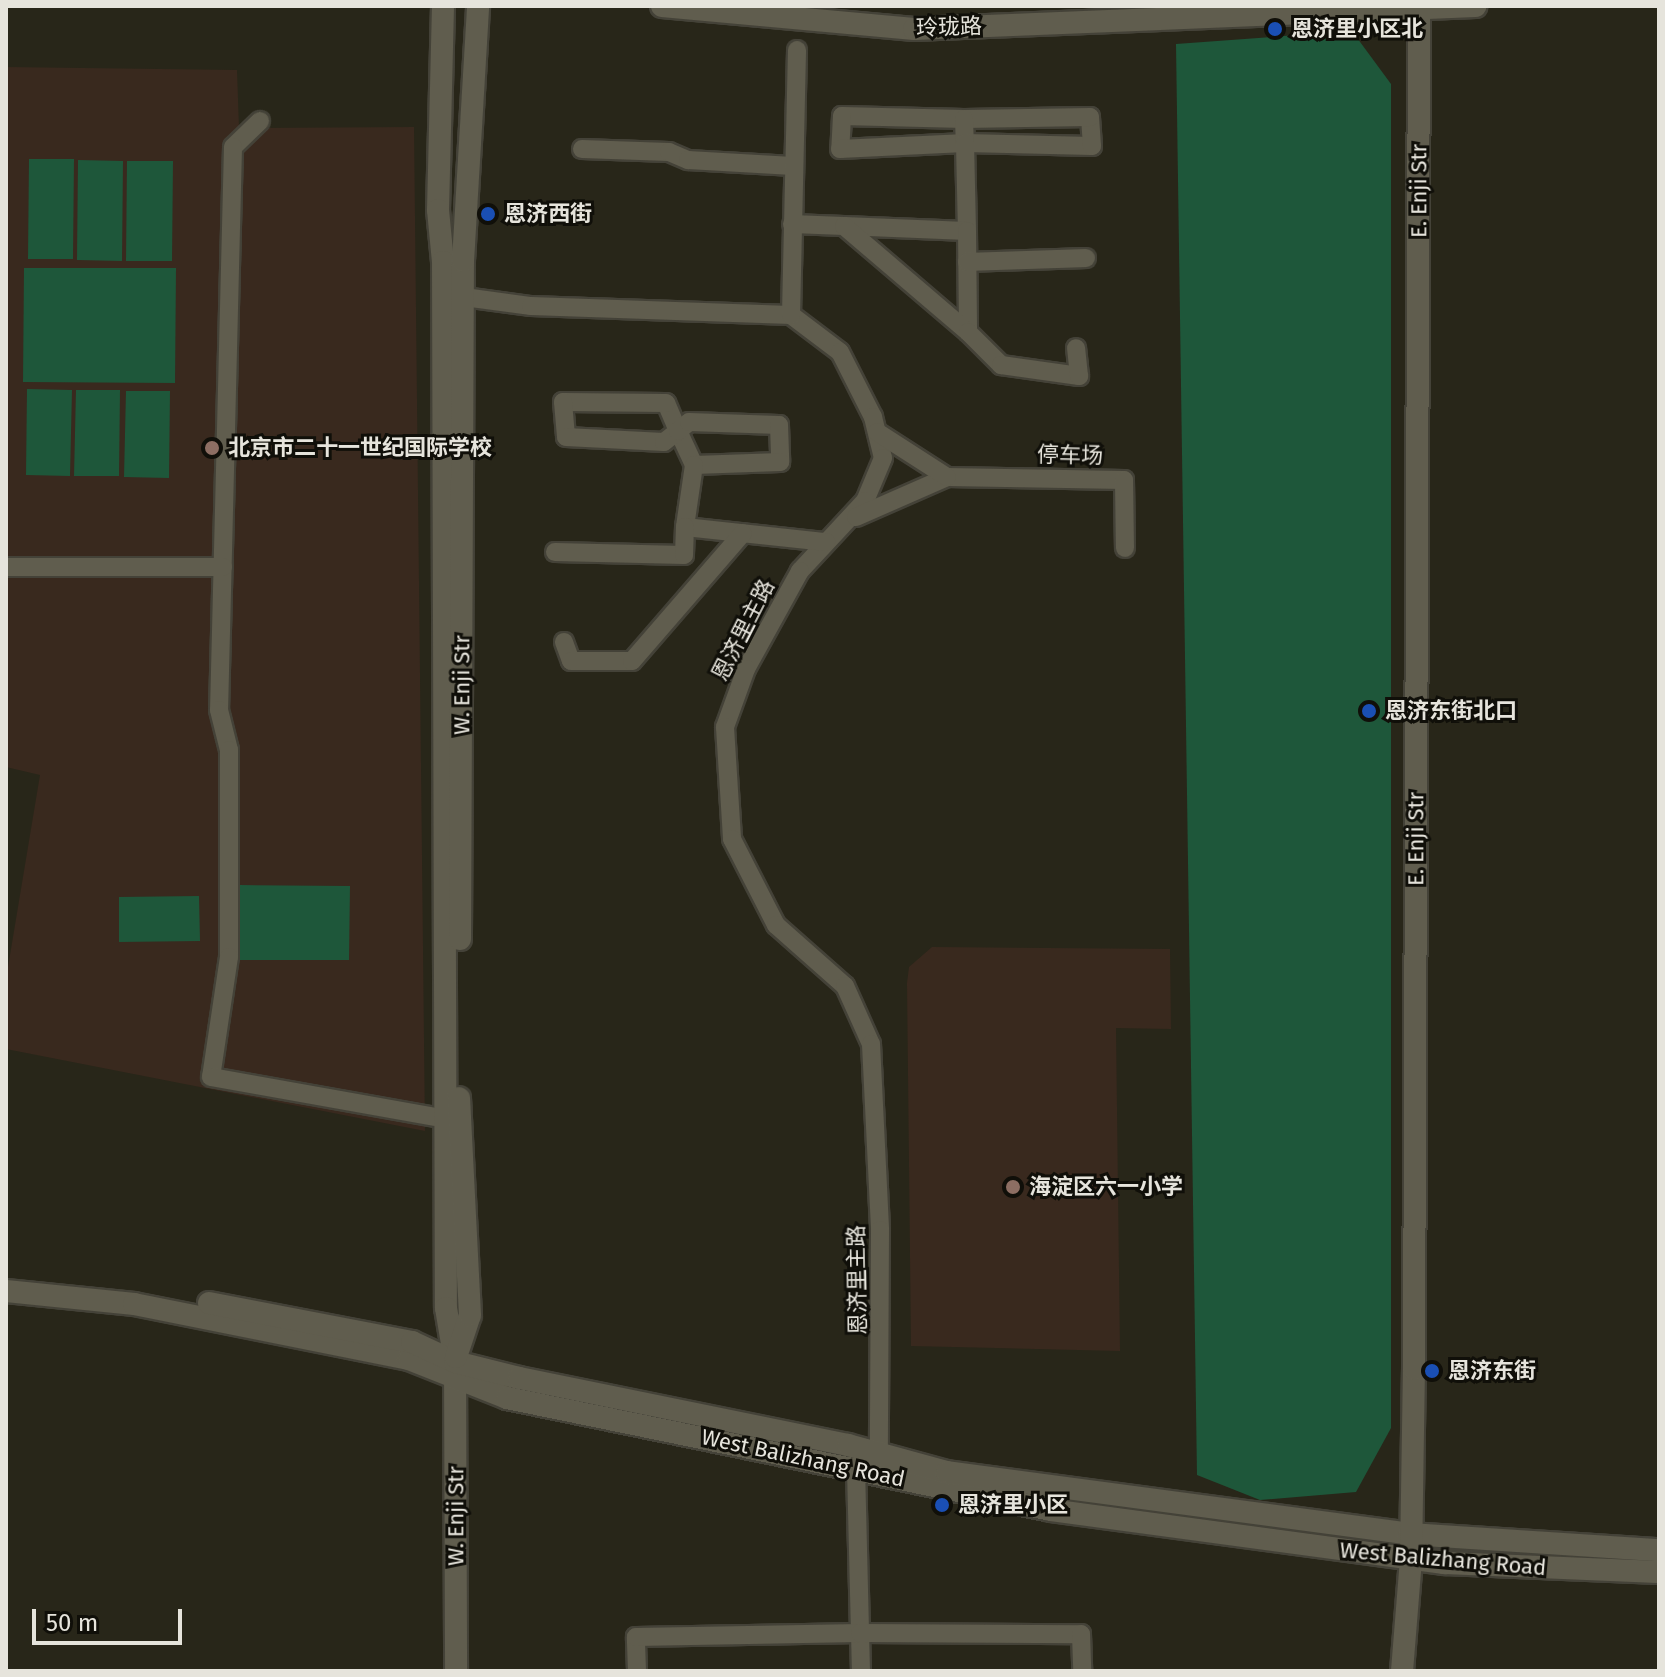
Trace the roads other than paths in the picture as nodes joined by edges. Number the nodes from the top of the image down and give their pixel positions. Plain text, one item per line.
1 (443, 6) edge
2 (478, 6) edge
3 (662, 6) edge
4 (1476, 6) edge
5 (1419, 7) edge
6 (797, 50) dead end
7 (964, 119) junction
8 (260, 121) dead end
9 (965, 143) junction
10 (582, 149) dead end
11 (793, 166) junction
12 (792, 224) junction
13 (844, 226) junction
14 (967, 231) junction
15 (1086, 258) dead end
16 (967, 262) junction
17 (464, 297) junction
18 (791, 315) junction
19 (968, 332) junction
20 (1076, 348) dead end
21 (678, 431) junction
22 (877, 432) junction
23 (694, 465) junction
24 (947, 477) junction
25 (846, 521) junction
26 (685, 527) junction
27 (743, 533) junction
28 (826, 542) junction
29 (1125, 548) dead end
30 (555, 552) dead end
31 (6, 567) edge
32 (223, 567) junction
33 (564, 642) dead end
34 (454, 1120) junction
35 (6, 1277) edge
36 (6, 1291) edge
37 (455, 1369) junction
38 (879, 1453) junction
39 (856, 1468) junction
40 (1409, 1534) junction
41 (1659, 1550) edge
42 (1411, 1558) junction
43 (1659, 1572) edge
44 (860, 1633) junction
45 (456, 1671) edge
46 (637, 1671) edge
47 (861, 1671) edge
48 (1082, 1671) edge
49 (1402, 1671) edge

1 - 34 street, W. Enji Str
2 - 17 street, W. Enji Str
3 - 5 street, 玲珑路
4 - 5 street, 玲珑路
5 - 40 street, E. Enji Str
6 - 11 street
7 - 9 street
7 - 9 street
7 - 9 street
8 - 32 street
9 - 14 street
10 - 11 street
11 - 12 street
12 - 13 street
12 - 18 street
13 - 14 street
13 - 19 street
14 - 16 street
15 - 16 street
16 - 19 street
17 - 18 street
17 - 34 street, W. Enji Str
18 - 22 street, 恩济里主路
19 - 20 street
21 - 21 street
21 - 23 street
21 - 23 street
22 - 24 street
22 - 25 street, 恩济里主路
23 - 26 street
24 - 25 street
24 - 29 street, 停车场
25 - 28 street, 恩济里主路
26 - 27 street
26 - 30 street
27 - 28 street
27 - 33 street
28 - 38 street, 恩济里主路
31 - 32 street
32 - 34 street
34 - 37 street, W. Enji Str
35 - 37 street, West Balizhang Road
36 - 37 street, West Balizhang Road
37 - 38 street, West Balizhang Road
37 - 39 street, West Balizhang Road
37 - 45 street, W. Enji Str
38 - 40 street, West Balizhang Road
39 - 42 street, West Balizhang Road
39 - 44 street
40 - 41 street, West Balizhang Road
40 - 42 street, E. Enji Str
42 - 43 street, West Balizhang Road
42 - 49 street, E. Enji Str
44 - 46 street
44 - 47 street
44 - 48 street

